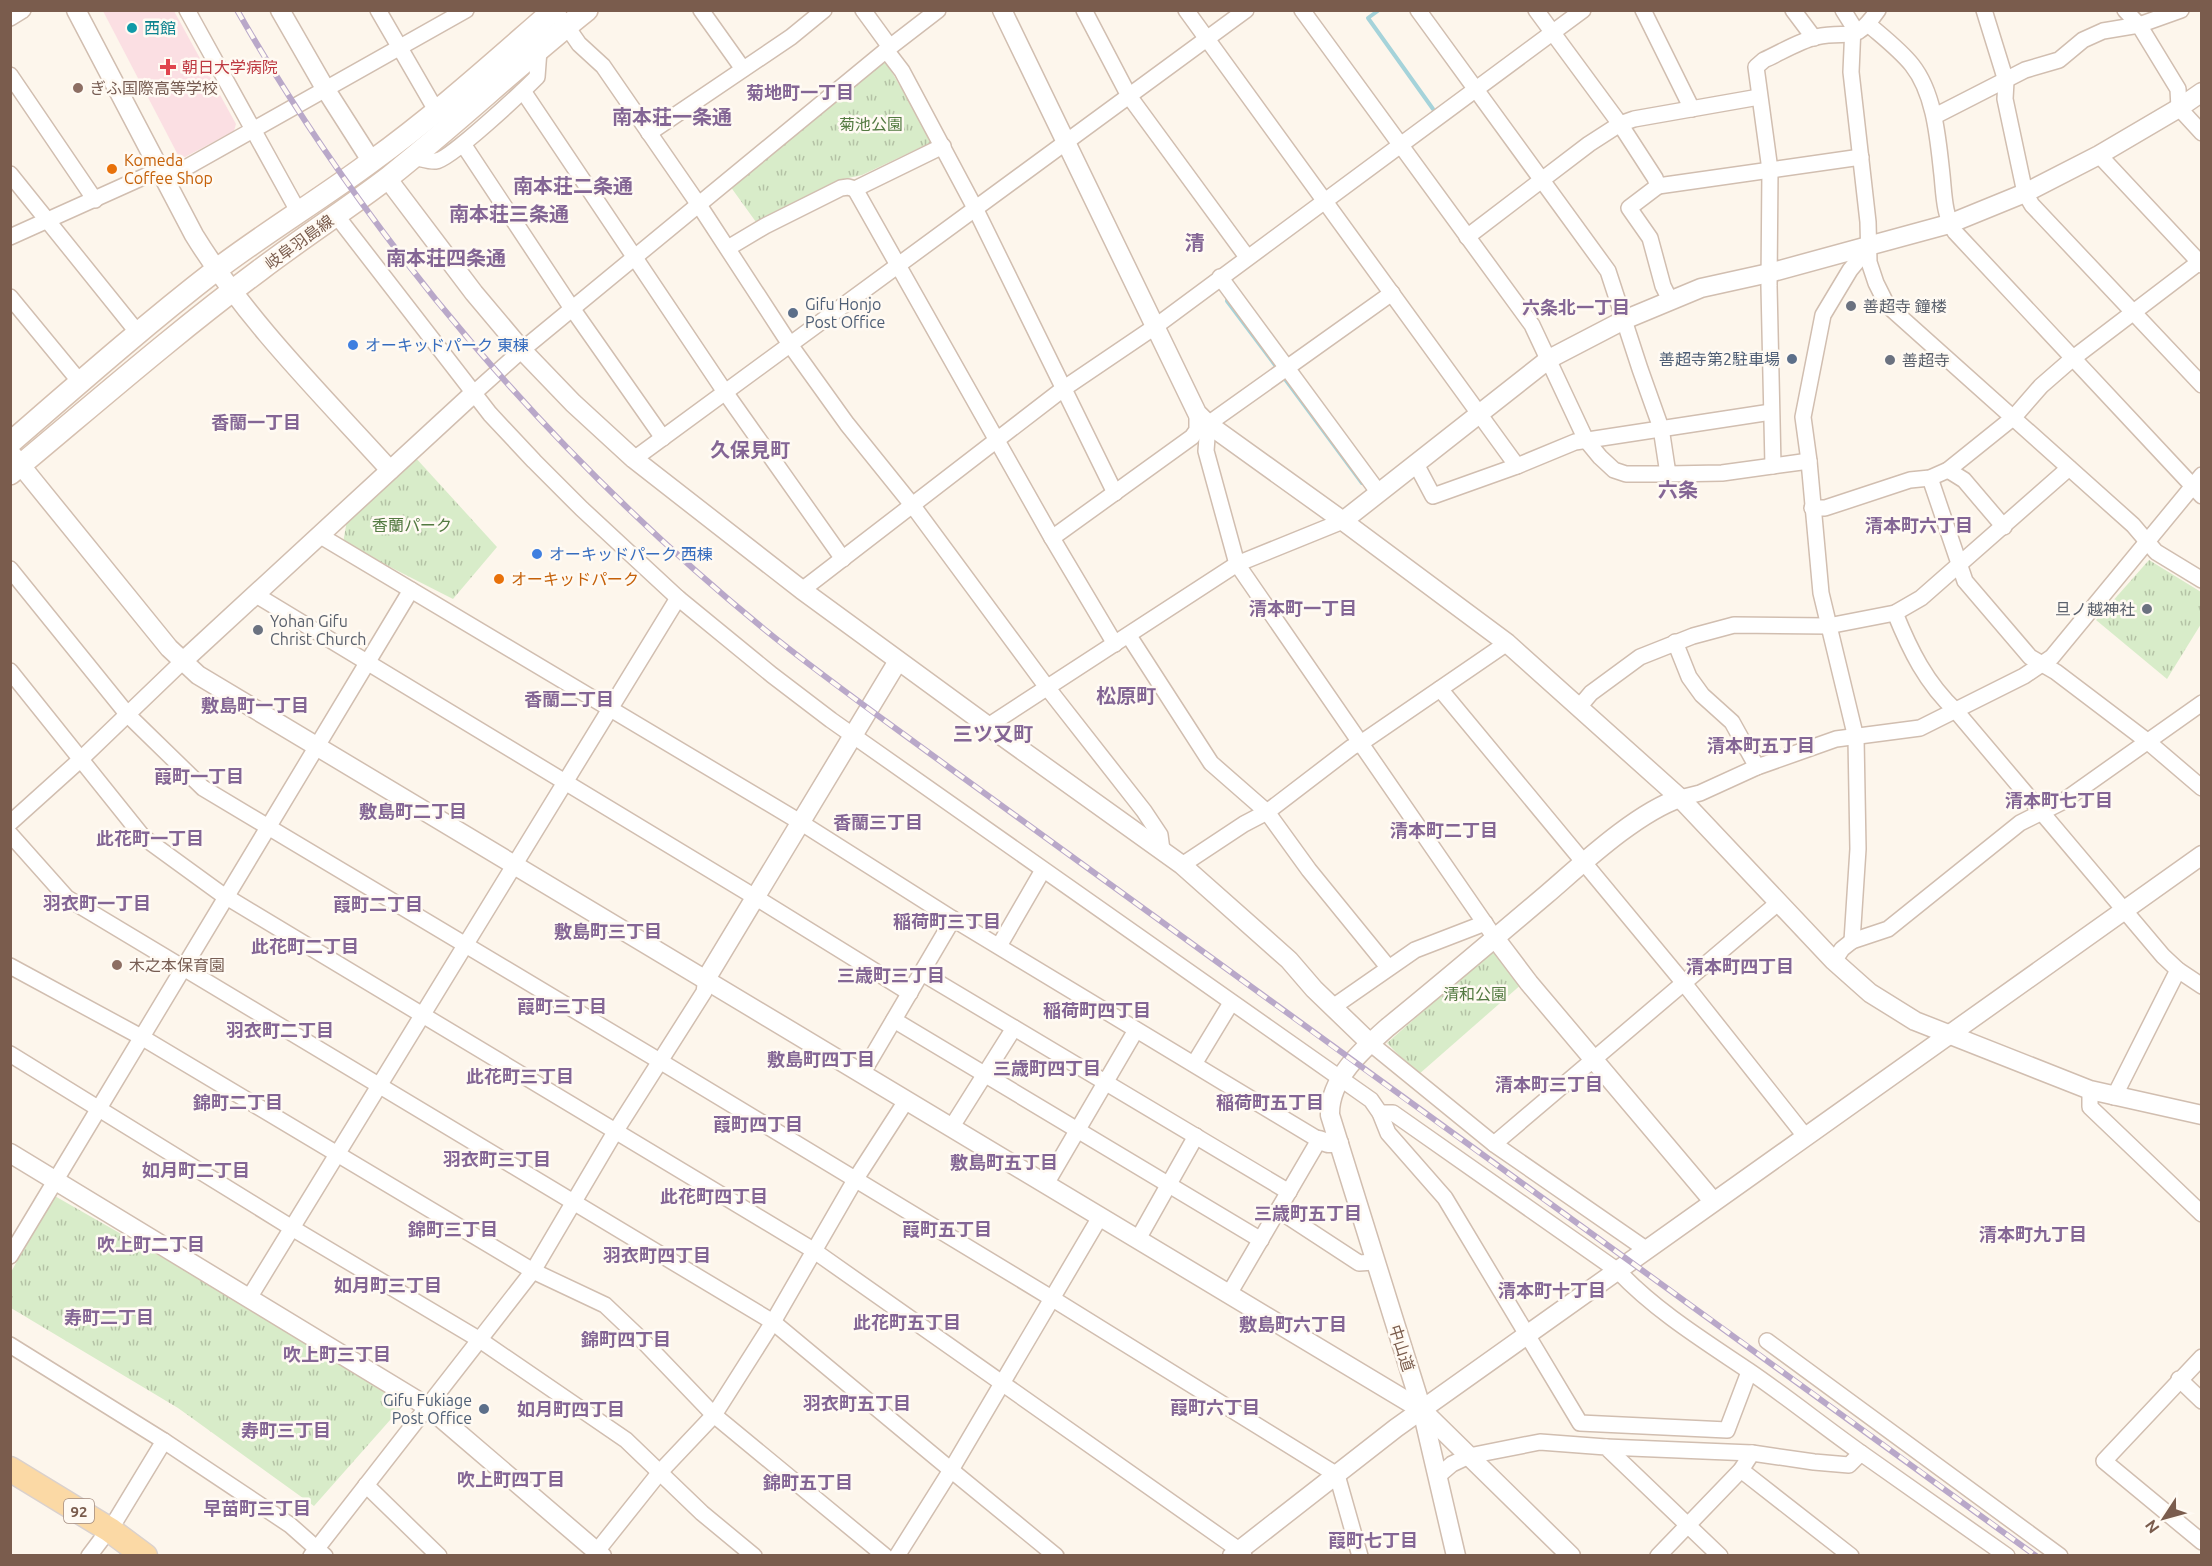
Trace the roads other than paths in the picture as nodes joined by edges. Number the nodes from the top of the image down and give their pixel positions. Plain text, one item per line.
1 (23, 10) edge
2 (76, 10) edge
3 (187, 10) edge
4 (378, 10) edge
5 (466, 10) edge
6 (587, 10) edge
7 (700, 10) edge
8 (824, 10) edge
9 (863, 10) edge
10 (938, 10) edge
11 (1002, 10) edge
12 (1084, 10) edge
13 (1186, 10) edge
14 (1246, 10) edge
15 (1302, 10) edge
16 (1418, 10) edge
17 (1536, 10) edge
18 (1583, 10) edge
19 (1642, 10) edge
20 (1793, 10) edge
21 (1843, 10) edge
22 (1878, 10) edge
23 (1984, 10) edge
24 (2125, 10) edge
25 (2181, 10) edge
26 (281, 11) edge
27 (559, 16) edge
28 (10, 18) edge
29 (1869, 24) junction
30 (2139, 25) junction
31 (1553, 34) junction
32 (1854, 34) junction
33 (1814, 38) junction
34 (1207, 39) junction
35 (399, 49) junction
36 (888, 49) junction
37 (538, 50) junction
38 (743, 69) junction
39 (10, 75) edge
40 (2006, 81) junction
41 (326, 90) junction
42 (1476, 90) junction
43 (523, 91) junction
44 (2202, 92) edge
45 (1129, 96) junction
46 (1760, 97) junction
47 (2179, 108) junction
48 (1692, 109) junction
49 (437, 111) junction
50 (1935, 116) junction
51 (1620, 124) junction
52 (254, 130) junction
53 (649, 133) junction
54 (2202, 133) edge
55 (1065, 143) junction
56 (463, 144) junction
57 (1400, 145) junction
58 (943, 146) junction
59 (2099, 155) junction
60 (413, 157) junction
61 (1861, 157) junction
62 (372, 162) junction
63 (1770, 170) junction
64 (10, 174) edge
65 (162, 175) junction
66 (387, 178) junction
67 (1542, 181) junction
68 (1658, 186) junction
69 (855, 189) junction
70 (2025, 193) junction
71 (95, 200) junction
72 (1325, 201) junction
73 (699, 205) junction
74 (975, 208) junction
75 (298, 211) junction
76 (336, 215) junction
77 (48, 220) junction
78 (1949, 224) junction
79 (10, 237) edge
80 (1467, 237) junction
81 (1870, 246) junction
82 (728, 248) junction
83 (1247, 257) junction
84 (635, 258) junction
85 (2201, 262) edge
86 (898, 267) junction
87 (216, 270) junction
88 (1769, 273) junction
89 (1220, 277) junction
90 (232, 291) junction
91 (1392, 293) junction
92 (10, 297) edge
93 (1670, 300) junction
94 (573, 310) junction
95 (2133, 312) junction
96 (1624, 320) junction
97 (1156, 326) junction
98 (138, 333) junction
99 (791, 346) junction
100 (522, 350) junction
101 (1549, 359) junction
102 (2072, 359) junction
103 (1287, 368) junction
104 (80, 382) junction
105 (2202, 385) edge
106 (1063, 389) junction
107 (725, 392) junction
108 (474, 393) junction
109 (1771, 412) junction
110 (1479, 414) junction
111 (2014, 417) junction
112 (1203, 418) junction
113 (1661, 429) junction
114 (663, 438) junction
115 (997, 440) junction
116 (1586, 440) junction
117 (10, 443) edge
118 (634, 459) junction
119 (1809, 461) junction
120 (14, 464) edge
121 (1416, 464) junction
122 (1517, 466) junction
123 (1773, 466) junction
124 (2069, 468) junction
125 (390, 470) junction
126 (1948, 470) junction
127 (1668, 474) junction
128 (2202, 475) edge
129 (1930, 478) junction
130 (2196, 492) edge
131 (1115, 493) junction
132 (1379, 493) junction
133 (913, 506) junction
134 (1812, 507) junction
135 (1343, 521) junction
136 (2004, 527) junction
137 (320, 535) junction
138 (1052, 538) junction
139 (2147, 541) junction
140 (843, 559) junction
141 (1237, 564) junction
142 (1959, 567) junction
143 (10, 569) edge
144 (2202, 580) edge
145 (411, 590) junction
146 (802, 590) junction
147 (255, 595) junction
148 (678, 598) junction
149 (1895, 613) junction
150 (1828, 626) junction
151 (1129, 636) junction
152 (1507, 642) junction
153 (1675, 642) junction
154 (1115, 644) junction
155 (898, 661) junction
156 (182, 662) junction
157 (367, 663) junction
158 (2043, 664) junction
159 (10, 671) edge
160 (1046, 686) junction
161 (1440, 689) junction
162 (2202, 703) edge
163 (1580, 706) junction
164 (610, 709) junction
165 (1956, 711) junction
166 (128, 715) junction
167 (988, 726) junction
168 (853, 736) junction
169 (1856, 738) junction
170 (2147, 741) junction
171 (1361, 744) junction
172 (318, 745) junction
173 (80, 760) junction
174 (1757, 767) junction
175 (566, 783) junction
176 (2202, 788) edge
177 (1680, 798) junction
178 (1144, 811) junction
179 (1267, 812) junction
180 (2041, 812) junction
181 (800, 822) junction
182 (10, 823) edge
183 (269, 827) junction
184 (1131, 828) junction
185 (10, 834) edge
186 (1162, 849) junction
187 (2202, 855) edge
188 (1584, 863) junction
189 (1182, 864) junction
190 (516, 865) junction
191 (1043, 870) junction
192 (226, 897) junction
193 (755, 897) junction
194 (1779, 902) junction
195 (2124, 910) junction
196 (953, 919) junction
197 (1490, 931) junction
198 (1852, 941) junction
199 (466, 945) junction
200 (999, 946) junction
201 (1834, 961) junction
202 (10, 966) edge
203 (1388, 967) junction
204 (183, 969) junction
205 (2178, 970) junction
206 (922, 973) junction
207 (706, 979) junction
208 (1683, 982) junction
209 (2202, 986) edge
210 (910, 993) junction
211 (1231, 1003) junction
212 (1333, 1007) junction
213 (423, 1017) junction
214 (894, 1020) junction
215 (1014, 1028) junction
216 (1136, 1029) junction
217 (1947, 1035) junction
218 (143, 1038) junction
219 (1371, 1043) junction
220 (10, 1054) edge
221 (1595, 1059) junction
222 (661, 1062) junction
223 (1194, 1065) junction
224 (862, 1074) junction
225 (985, 1074) junction
226 (1340, 1079) junction
227 (1105, 1082) junction
228 (380, 1086) junction
229 (2090, 1090) junction
230 (2114, 1097) junction
231 (906, 1101) junction
232 (100, 1109) junction
233 (1380, 1113) junction
234 (2202, 1115) edge
235 (951, 1128) junction
236 (1077, 1130) junction
237 (615, 1132) junction
238 (1196, 1136) junction
239 (1805, 1136) junction
240 (1319, 1140) junction
241 (1340, 1143) junction
242 (1494, 1144) junction
243 (10, 1153) edge
244 (337, 1154) junction
245 (855, 1180) junction
246 (56, 1181) junction
247 (1046, 1184) junction
248 (1169, 1184) junction
249 (1289, 1192) junction
250 (1713, 1201) junction
251 (574, 1202) junction
252 (1278, 1210) junction
253 (2202, 1214) edge
254 (1100, 1216) junction
255 (292, 1228) junction
256 (1138, 1239) junction
257 (1261, 1240) junction
258 (813, 1250) junction
259 (1647, 1250) junction
260 (11, 1253) edge
261 (1374, 1262) junction
262 (1618, 1270) junction
263 (533, 1271) junction
264 (1229, 1294) junction
265 (249, 1298) junction
266 (1053, 1299) junction
267 (773, 1322) junction
268 (1528, 1334) junction
269 (480, 1340) junction
270 (1767, 1341) dead end
271 (10, 1345) edge
272 (2202, 1357) edge
273 (1749, 1372) junction
274 (2179, 1379) junction
275 (1001, 1383) junction
276 (2202, 1401) edge
277 (428, 1407) junction
278 (1422, 1410) junction
279 (714, 1415) junction
280 (164, 1441) junction
281 (1606, 1446) junction
282 (1752, 1453) junction
283 (1861, 1453) junction
284 (1469, 1456) junction
285 (10, 1469) edge
286 (951, 1470) junction
287 (1740, 1470) junction
288 (660, 1472) junction
289 (1337, 1475) junction
290 (1438, 1476) junction
291 (10, 1485) edge
292 (366, 1485) junction
293 (1686, 1526) junction
294 (100, 1542) edge
295 (2202, 1542) edge
296 (318, 1553) edge
297 (598, 1554) edge
298 (1239, 1554) edge
299 (123, 1556) edge
300 (145, 1556) edge
301 (439, 1556) edge
302 (754, 1556) edge
303 (885, 1556) edge
304 (897, 1556) edge
305 (1056, 1556) edge
306 (1360, 1556) edge
307 (1456, 1556) edge
308 (1571, 1556) edge
309 (1658, 1556) edge
310 (1720, 1556) edge
311 (1851, 1556) edge
312 (2007, 1556) edge
313 (2060, 1556) edge

1 - 28 street
2 - 65 street
3 - 52 street
4 - 35 street
5 - 35 street
6 - 27 main road, 岐阜羽島線
7 - 38 street
8 - 38 street
9 - 36 street
10 - 36 street
11 - 55 street
12 - 45 street
13 - 34 street
14 - 34 street
15 - 57 street
16 - 42 street
17 - 31 street
18 - 31 street
19 - 48 street
20 - 33 street
21 - 32 street
22 - 29 street
23 - 40 street
24 - 30 street
25 - 30 street
26 - 41 street
27 - 37 main road, 岐阜羽島線
27 - 49 main road, 岐阜羽島線
27 - 53 street
29 - 32 street
29 - 50 street
30 - 40 street
30 - 47 street
31 - 42 street
31 - 51 street
32 - 33 street
32 - 61 street
33 - 46 street
34 - 45 street
34 - 72 street
35 - 41 street
35 - 49 street
36 - 58 street
36 - 73 street
37 - 43 street
37 - 60 main road, 岐阜羽島線
38 - 53 street
39 - 71 street
40 - 50 street
40 - 70 street
41 - 52 street
41 - 62 street
42 - 57 street
42 - 67 street
43 - 56 street
43 - 84 street
44 - 47 street
45 - 55 street
45 - 83 street
46 - 48 street
46 - 63 street
47 - 54 street
47 - 59 street
48 - 51 street
49 - 62 main road, 岐阜羽島線
50 - 78 street
51 - 67 street
51 - 68 street
52 - 65 street
52 - 75 street
53 - 73 street
55 - 74 street
55 - 97 street
56 - 60 street
56 - 94 street
57 - 72 street
57 - 80 street
58 - 69 street
58 - 74 street
59 - 70 street
59 - 85 street
60 - 66 main road, 岐阜羽島線
61 - 63 street
61 - 81 street
62 - 75 main road, 岐阜羽島線
63 - 68 street
63 - 88 street
64 - 77 street
65 - 71 street
65 - 87 street
66 - 76 main road, 岐阜羽島線
66 - 100 street
67 - 80 street
67 - 96 street
68 - 93 street
69 - 82 street
69 - 86 street
70 - 78 street
70 - 95 street
71 - 77 street
72 - 83 street
72 - 91 street
73 - 82 street
73 - 84 street
74 - 86 street
74 - 106 street
75 - 87 main road, 岐阜羽島線
76 - 90 main road, 岐阜羽島線
76 - 108 street
77 - 79 street
77 - 98 street
78 - 81 street
78 - 102 street
80 - 101 street
81 - 88 street
81 - 111 street
81 - 119 street
82 - 99 street
83 - 89 street
84 - 94 street
84 - 107 street
85 - 95 street
86 - 99 street
86 - 115 street
87 - 90 street
87 - 98 main road, 岐阜羽島線
88 - 93 street
88 - 109 street
89 - 97 street
89 - 103 street
90 - 120 main road, 岐阜羽島線
90 - 125 street
91 - 103 street
91 - 110 street
92 - 104 street
93 - 96 street
94 - 100 street
94 - 114 street
95 - 102 street
95 - 105 street
96 - 101 street
96 - 113 street
97 - 106 street
97 - 112 street
98 - 104 main road, 岐阜羽島線
99 - 107 street
99 - 133 street
100 - 108 street
100 - 118 street
101 - 110 street
101 - 116 street
102 - 111 street
102 - 130 street
103 - 112 street
103 - 132 street
104 - 117 main road, 岐阜羽島線
106 - 115 street
106 - 131 street
107 - 114 street
107 - 140 street
108 - 125 street
108 - 148 street
109 - 113 street
109 - 123 street
110 - 121 street
110 - 122 street
111 - 124 street
111 - 126 street
112 - 131 street
112 - 135 street
112 - 141 street
113 - 116 street
113 - 127 street
114 - 118 street
115 - 133 street
115 - 138 street
116 - 122 street
116 - 127 street
118 - 146 street
119 - 123 street
119 - 134 street
120 - 156 street
121 - 122 street
121 - 132 street
123 - 127 street
124 - 136 street
124 - 139 street
125 - 137 street
126 - 129 street
126 - 136 street
128 - 130 street
129 - 134 street
129 - 142 street
130 - 139 street
131 - 138 street
132 - 135 street
133 - 140 street
133 - 160 street
134 - 150 street
135 - 141 street
135 - 152 street
136 - 142 street
137 - 145 street
137 - 147 street
138 - 154 street
139 - 144 street
139 - 158 street
140 - 146 street
141 - 151 street
141 - 171 street
142 - 149 street
142 - 158 street
143 - 166 street
145 - 157 street
145 - 164 street
146 - 155 street
147 - 156 street
147 - 157 street
148 - 164 street
148 - 168 street
149 - 150 street
149 - 165 street
150 - 153 street
150 - 169 street
151 - 154 street
151 - 179 street
152 - 161 street
152 - 163 street
153 - 163 street
153 - 174 street
154 - 160 street
155 - 167 street
155 - 168 street
156 - 166 street
156 - 172 street
157 - 172 street
157 - 175 street
158 - 165 street
158 - 170 street
159 - 173 street
160 - 167 street
160 - 178 street
161 - 171 street
161 - 188 street
162 - 170 street
163 - 177 street
164 - 175 street
164 - 181 street
165 - 169 street
165 - 180 street
166 - 173 street
166 - 183 street
167 - 184 street
168 - 181 street
168 - 191 street
169 - 174 street
169 - 198 street
170 - 176 street
170 - 180 street
171 - 179 street
171 - 197 street
172 - 183 street
172 - 190 street
173 - 182 street
173 - 192 street
174 - 177 street
175 - 190 street
175 - 193 street
177 - 188 street
177 - 194 street
178 - 184 street
178 - 186 street
179 - 189 street
179 - 203 street
180 - 195 street
180 - 198 street
181 - 193 street
181 - 196 street
183 - 192 street
183 - 199 street
184 - 186 street
185 - 204 street
186 - 189 street
187 - 195 street
188 - 197 street
188 - 208 street
189 - 212 street
190 - 199 street
190 - 207 street
191 - 200 street
191 - 211 street
192 - 204 street
192 - 213 street
193 - 207 street
193 - 210 street
194 - 201 street
194 - 208 street
195 - 205 street
195 - 217 street
196 - 200 street
196 - 206 street
197 - 203 street
197 - 219 street
197 - 221 street
198 - 201 street
199 - 213 street
199 - 222 street
200 - 216 street
201 - 217 street
202 - 218 street
203 - 212 street
204 - 218 street
204 - 228 street
205 - 209 street
205 - 230 street
206 - 210 street
206 - 215 street
207 - 222 street
207 - 224 street
208 - 221 street
208 - 239 street
210 - 214 street
211 - 223 street
211 - 226 street
212 - 219 street
213 - 228 street
213 - 237 street
214 - 224 street
214 - 225 street
215 - 225 street
215 - 227 street
216 - 223 street
216 - 227 street
217 - 229 street
217 - 239 street
218 - 232 street
218 - 244 street
219 - 226 street
219 - 242 street
220 - 232 street
221 - 242 street
221 - 250 street
222 - 237 street
222 - 245 street
223 - 240 street
224 - 231 street
225 - 235 street
225 - 236 street
226 - 233 street
226 - 241 street, 中山道
227 - 236 street
227 - 238 street
228 - 244 street
228 - 251 street
229 - 230 street
229 - 253 street
230 - 234 street
231 - 235 street
231 - 245 street
232 - 246 street
232 - 255 street
233 - 262 street
233 - 268 street
235 - 247 street
236 - 247 street
236 - 248 street
237 - 251 street
237 - 258 street
238 - 248 street
238 - 249 street
239 - 250 street
240 - 241 street
240 - 249 street
241 - 261 street, 中山道
242 - 259 street
243 - 246 street
244 - 255 street
244 - 263 street
245 - 258 street
245 - 266 street
246 - 260 street
246 - 265 street
247 - 254 street
248 - 256 street
248 - 257 street
249 - 252 street
250 - 259 street
251 - 263 street
251 - 267 street
252 - 257 street
252 - 261 street
254 - 256 street
254 - 266 street
255 - 265 street
255 - 269 street
256 - 264 street
257 - 264 street
258 - 267 street
258 - 275 street
259 - 262 street
261 - 278 street, 中山道
262 - 268 street
262 - 273 street
263 - 269 street
263 - 279 street
264 - 278 street
265 - 277 street
266 - 275 street
266 - 289 street
267 - 279 street
267 - 286 street
268 - 273 street
268 - 278 street
269 - 277 street
269 - 288 street
270 - 313 street
271 - 280 street
272 - 274 street
273 - 283 street
274 - 276 street
274 - 295 street
275 - 286 street
275 - 298 street
277 - 292 street
277 - 297 street
278 - 284 street
278 - 289 street
278 - 290 street, 中山道
279 - 288 street
279 - 303 street
280 - 294 street
280 - 296 street
281 - 282 street
281 - 284 street
281 - 293 street
282 - 283 street
282 - 287 street
283 - 312 street
284 - 290 street
284 - 308 street
285 - 294 main road, 92
286 - 304 street
286 - 305 street
287 - 293 street
287 - 311 street
288 - 297 street
288 - 302 street
289 - 298 street
289 - 306 street
290 - 307 street, 中山道
291 - 294 main road, 92
292 - 296 street
292 - 301 street
293 - 309 street
293 - 310 street
294 - 299 main road, 92
294 - 300 main road, 92

